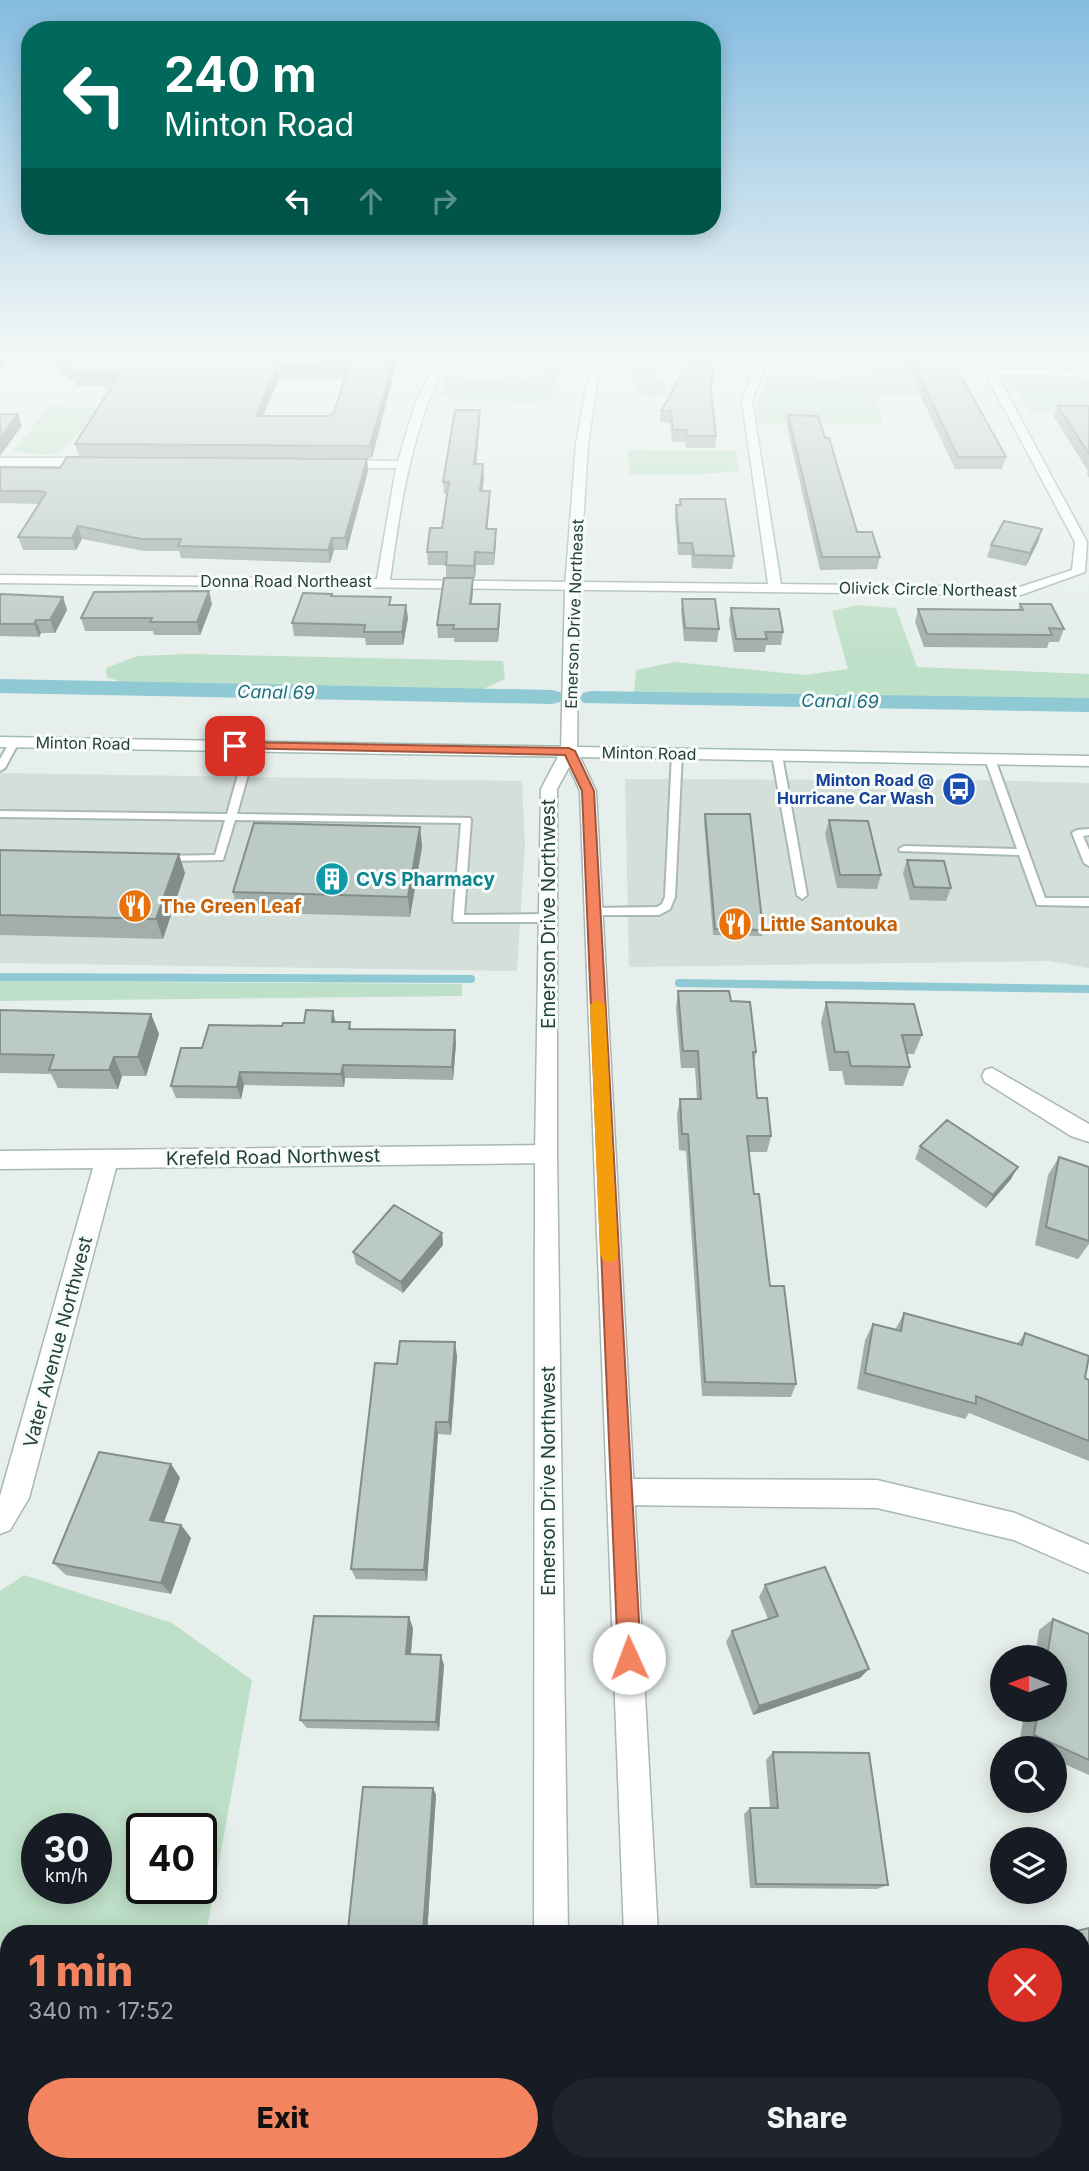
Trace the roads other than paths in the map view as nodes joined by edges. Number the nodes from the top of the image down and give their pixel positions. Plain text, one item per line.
1 (405, 455) edge
2 (581, 455) edge
3 (755, 455) edge
4 (1036, 455) edge
5 (0, 462) edge
6 (111, 463) edge
7 (332, 464) edge
8 (402, 465) junction
9 (0, 579) edge
10 (383, 582) junction
11 (572, 587) junction
12 (775, 587) junction
13 (7, 742) edge
14 (251, 746) junction
15 (569, 751) junction
16 (677, 753) junction
17 (777, 755) junction
18 (990, 759) junction
19 (1088, 763) edge
20 (0, 768) edge
21 (0, 814) edge
22 (230, 817) junction
23 (1089, 832) edge
24 (904, 849) dead end
25 (1023, 852) junction
26 (150, 858) edge
27 (1089, 863) edge
28 (802, 895) dead end
29 (1089, 902) edge
30 (593, 912) junction
31 (548, 918) junction
32 (992, 1076) dead end
33 (1089, 1133) edge
34 (546, 1154) junction
35 (107, 1159) junction
36 (0, 1160) edge
37 (622, 1492) junction
38 (0, 1520) edge
39 (1089, 1559) edge
40 (551, 1925) edge
41 (641, 1925) edge

1 - 8 street
2 - 11 street, Emerson Drive Northeast
3 - 12 street
4 - 12 street, Olivick Circle Northeast
5 - 6 street
7 - 8 street
8 - 10 street
9 - 10 street, Donna Road Northeast
10 - 11 street, Donna Road Northeast
11 - 12 street, Olivick Circle Northeast
11 - 15 street, Emerson Drive Northeast
13 - 14 street, Minton Road
13 - 20 lane
14 - 15 street, Minton Road
14 - 22 lane
15 - 16 street, Minton Road
15 - 30 street
15 - 31 street, Emerson Drive Northwest
16 - 17 street, Minton Road
16 - 30 lane
17 - 18 street, Minton Road
17 - 28 lane
18 - 19 street, Minton Road
18 - 25 lane
21 - 22 lane
22 - 26 lane
22 - 31 lane
23 - 27 lane
24 - 25 lane
25 - 29 lane
30 - 37 street
31 - 34 street, Emerson Drive Northwest
32 - 33 street
34 - 35 street, Krefeld Road Northwest
34 - 40 street, Emerson Drive Northwest
35 - 36 street, Krefeld Road Northwest
35 - 38 street, Vater Avenue Northwest
37 - 39 street
37 - 41 street

